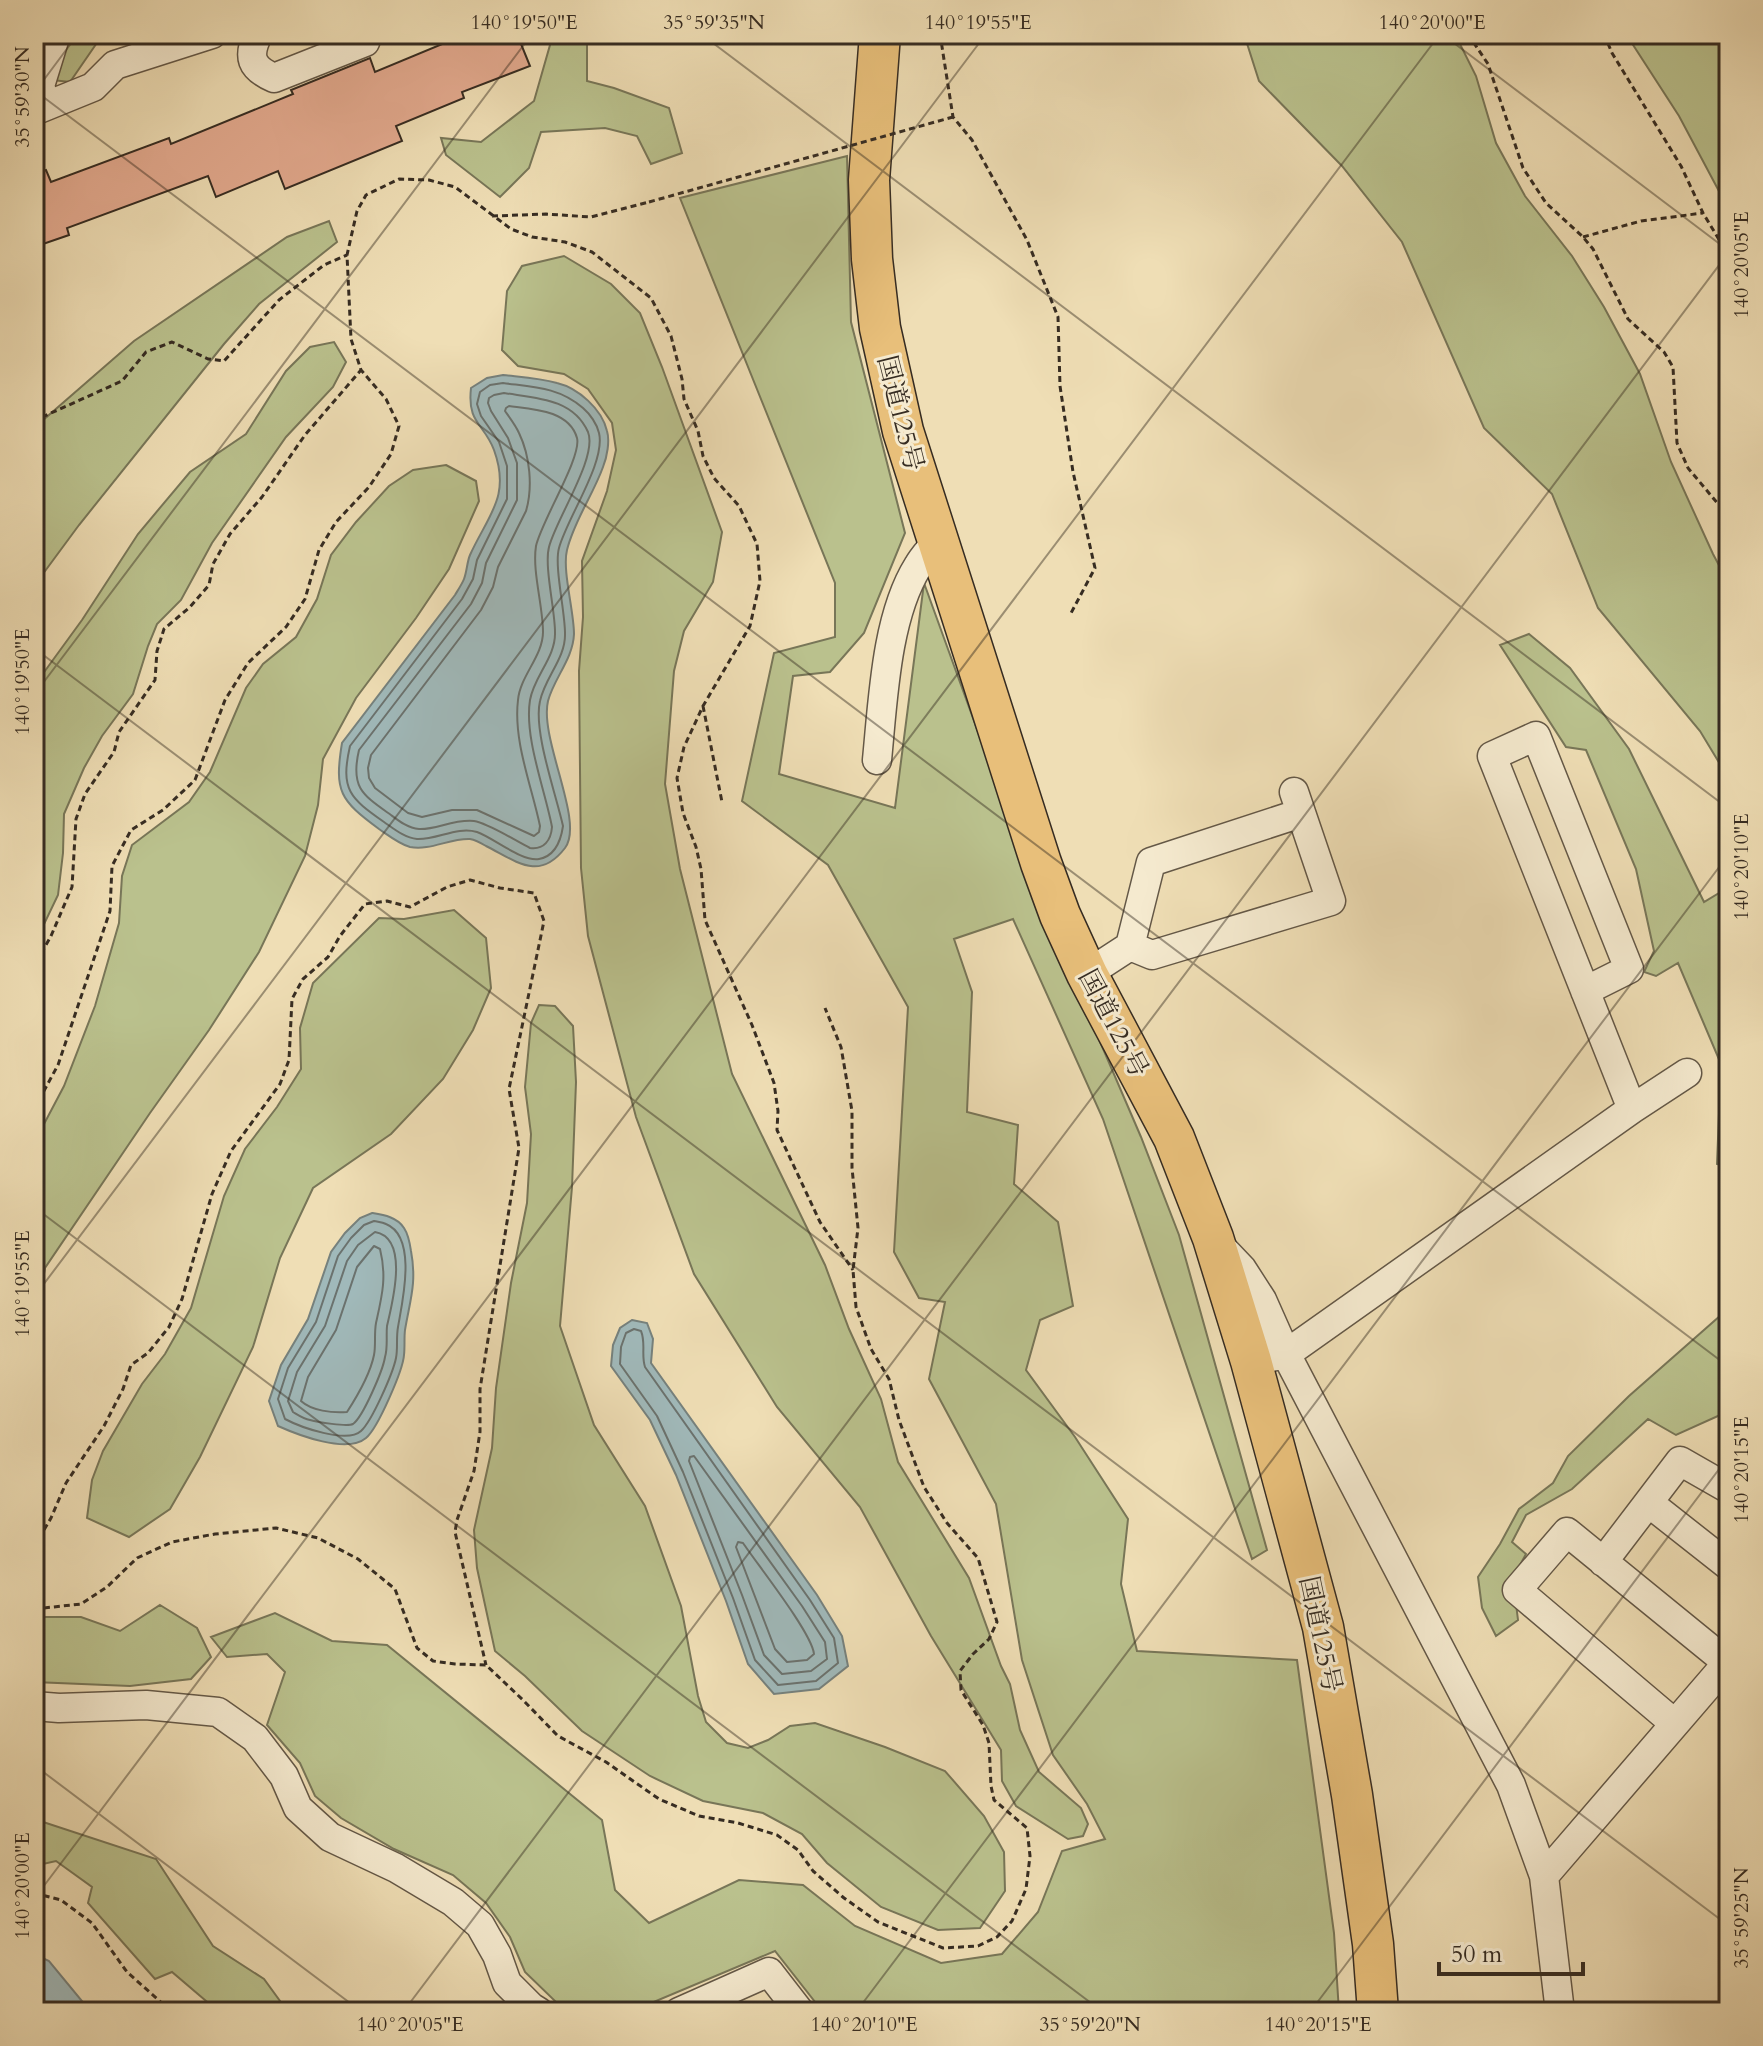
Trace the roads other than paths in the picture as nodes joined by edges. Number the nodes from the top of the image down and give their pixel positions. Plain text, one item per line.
1 (56, 34) edge
2 (212, 34) edge
3 (258, 34) edge
4 (368, 34) edge
5 (880, 34) edge
6 (40, 108) edge
7 (937, 541) junction
8 (877, 760) dead end
9 (1130, 946) junction
10 (1087, 974) junction
11 (1585, 991) junction
12 (1687, 1073) dead end
13 (1632, 1109) junction
14 (1269, 1358) junction
15 (1729, 1489) edge
16 (1649, 1503) junction
17 (1603, 1562) junction
18 (1729, 1566) edge
19 (1728, 1662) edge
20 (34, 1706) edge
21 (1674, 1723) junction
22 (1544, 1876) junction
23 (539, 2012) edge
24 (679, 2012) edge
25 (800, 2012) edge
26 (1378, 2012) edge
27 (1560, 2012) edge

1 - 6 street
2 - 6 street
3 - 4 street
5 - 7 highway, 国道125号
7 - 8 street
7 - 10 highway, 国道125号
9 - 9 street
9 - 10 street
10 - 14 highway, 国道125号
11 - 11 street
11 - 13 street
12 - 13 street
13 - 14 street
14 - 22 street
14 - 26 highway, 国道125号
15 - 16 street
16 - 17 street
16 - 18 street
17 - 19 street
17 - 21 street
19 - 21 street
20 - 23 street
21 - 22 street
22 - 27 street
24 - 25 street

